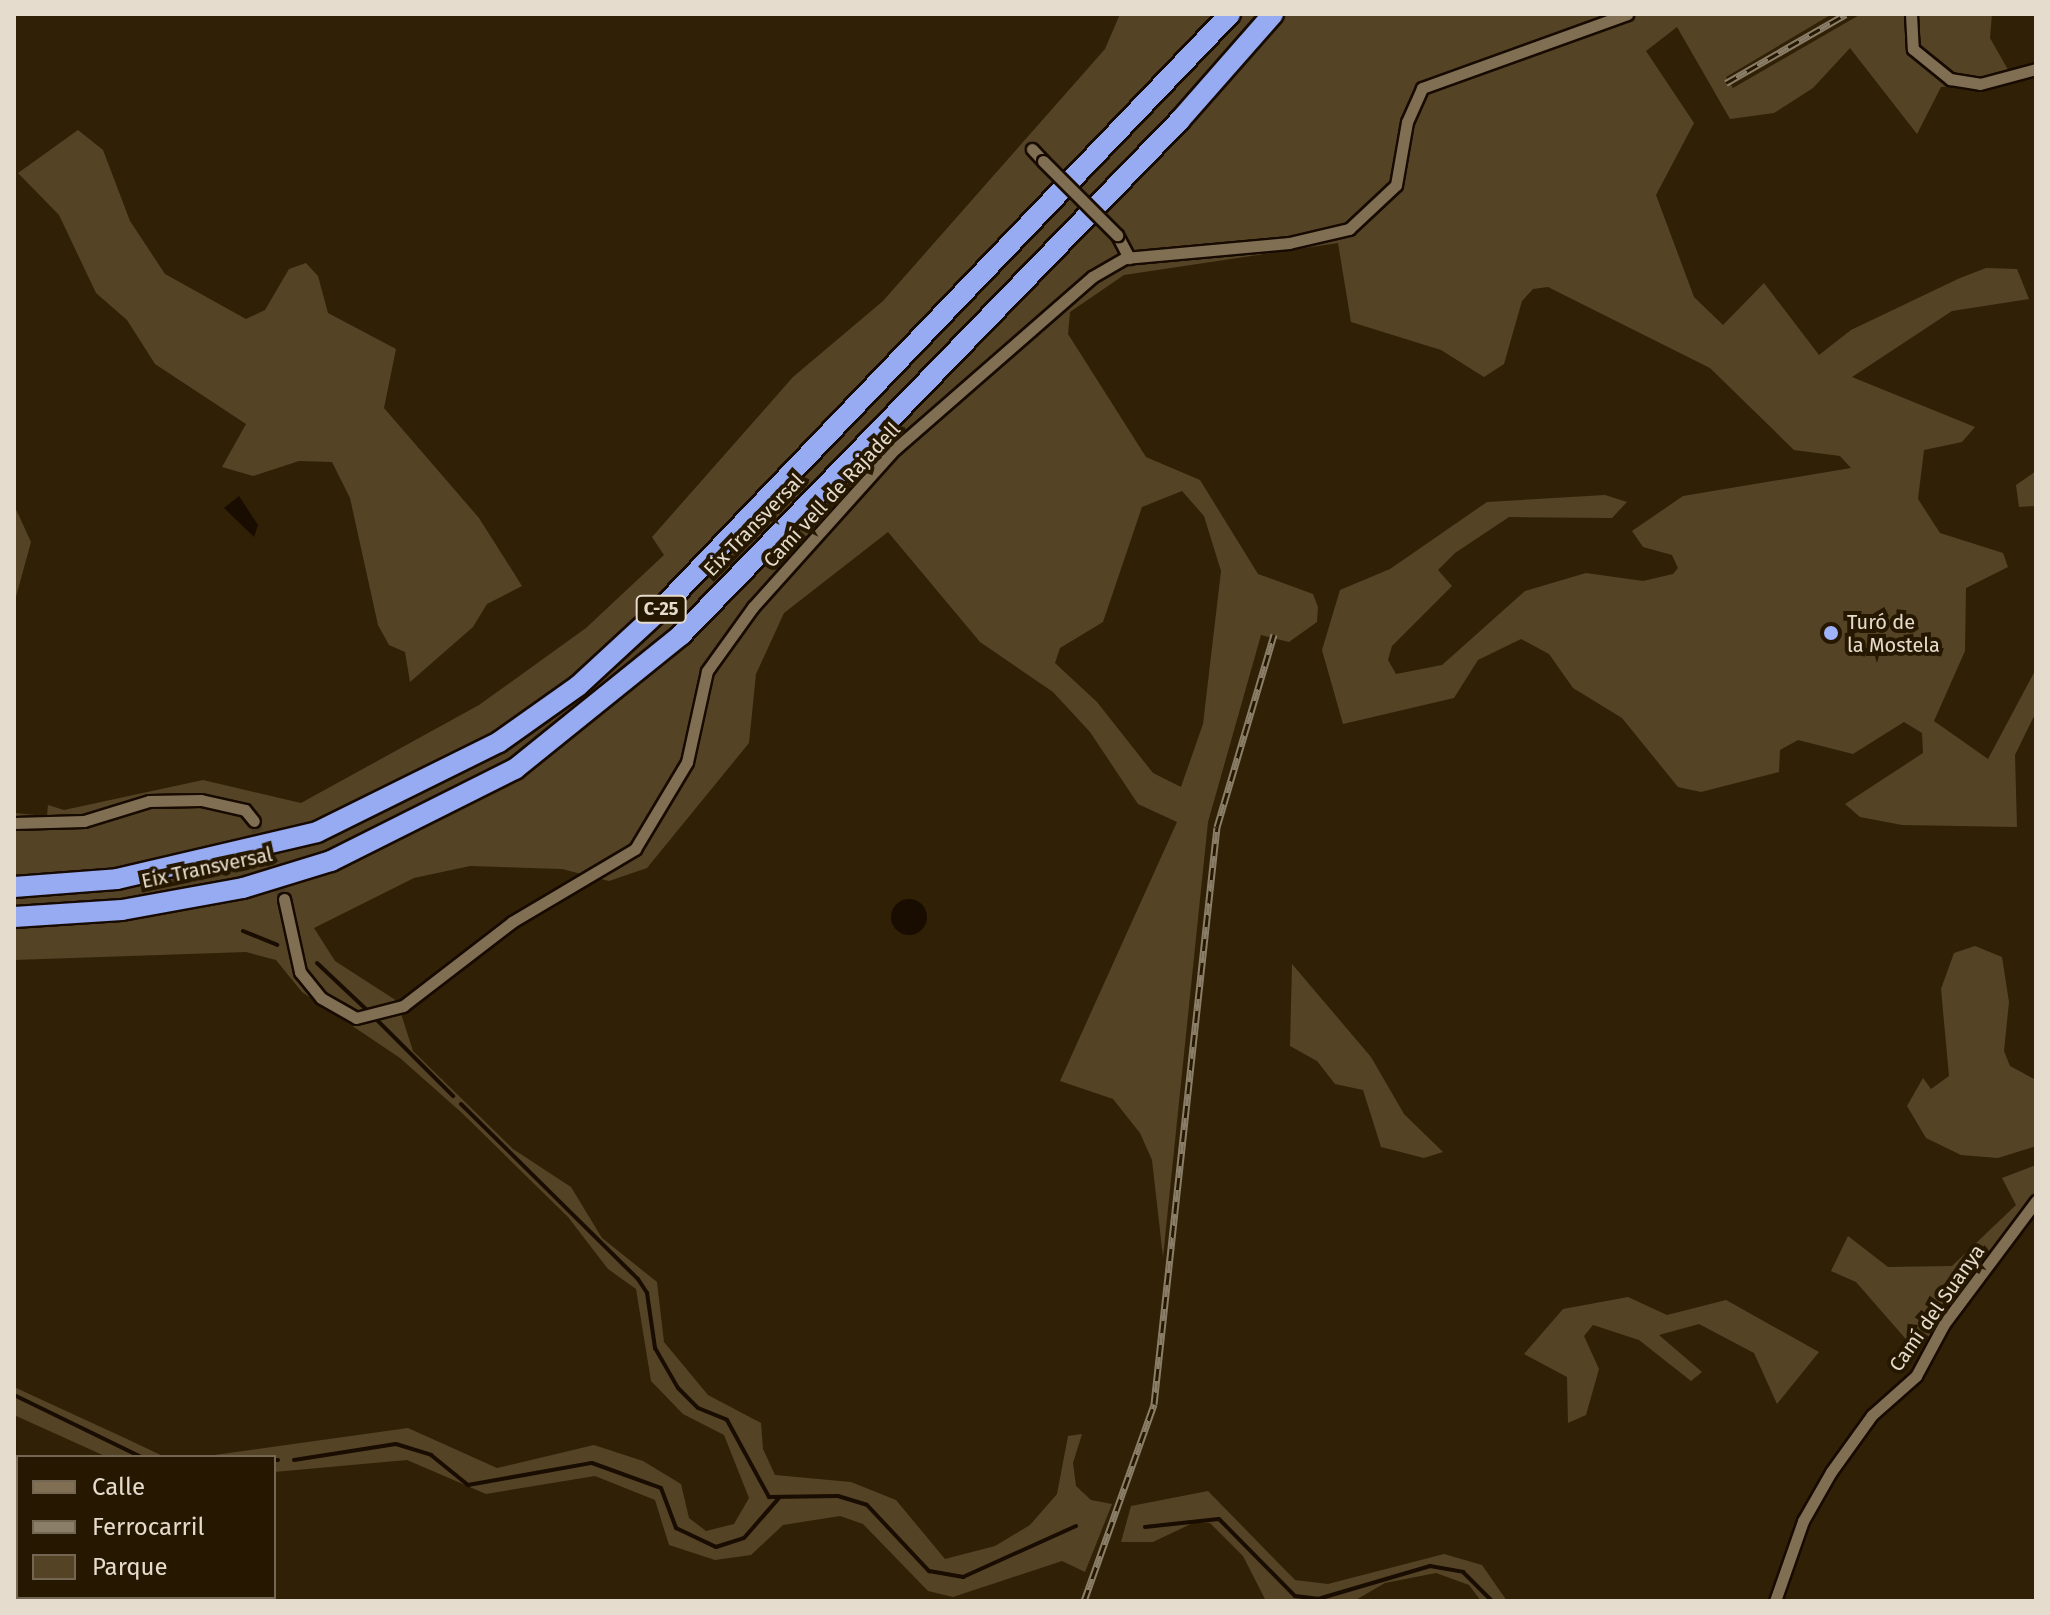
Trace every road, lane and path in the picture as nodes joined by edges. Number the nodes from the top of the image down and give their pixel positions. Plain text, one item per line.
1 (1230, 14) edge
2 (1273, 14) edge
3 (1627, 14) edge
4 (1911, 14) edge
5 (2036, 69) edge
6 (1032, 149) dead end
7 (1129, 258) junction
8 (254, 821) tunnel mouth
9 (14, 823) edge
10 (14, 887) edge
11 (284, 899) tunnel mouth
12 (14, 917) edge
13 (2036, 1201) edge
14 (1775, 1601) edge

1 - 10 highway, Eix Transversal / C-25
2 - 12 highway, Eix Transversal / C-25
3 - 7 street, Camí vell de Rajadell
4 - 5 street
6 - 7 street, bridge
7 - 11 street, Camí vell de Rajadell
8 - 9 street
13 - 14 street, Camí del Suanya

